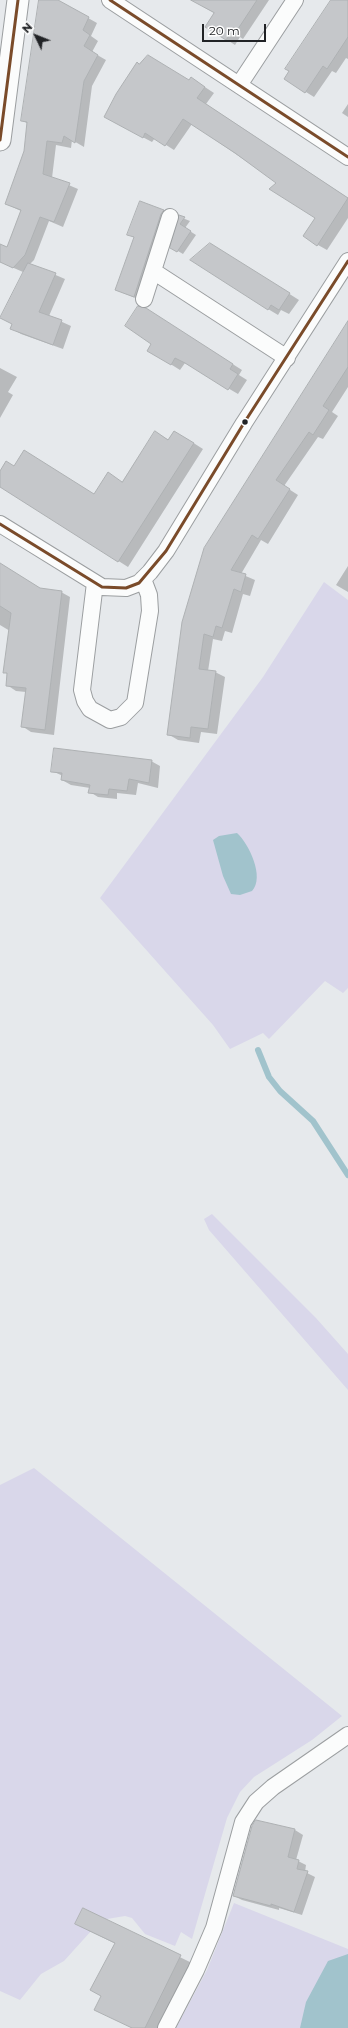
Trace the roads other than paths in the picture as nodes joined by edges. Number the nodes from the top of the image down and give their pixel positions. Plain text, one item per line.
1 (18, 0) edge
2 (110, 0) edge
3 (295, 0) edge
4 (239, 84) junction
5 (0, 140) edge
6 (348, 156) edge
7 (170, 217) dead end
8 (348, 261) edge
9 (153, 271) junction
10 (144, 299) dead end
11 (287, 358) junction
12 (0, 524) edge
13 (143, 579) junction
14 (95, 583) junction
15 (348, 1734) edge
16 (166, 2028) edge

1 - 5 street
2 - 4 street
3 - 4 street
4 - 6 street
7 - 9 street
8 - 11 street
9 - 10 street
9 - 11 street
11 - 13 street
12 - 14 street
13 - 14 street
13 - 14 street
15 - 16 street

